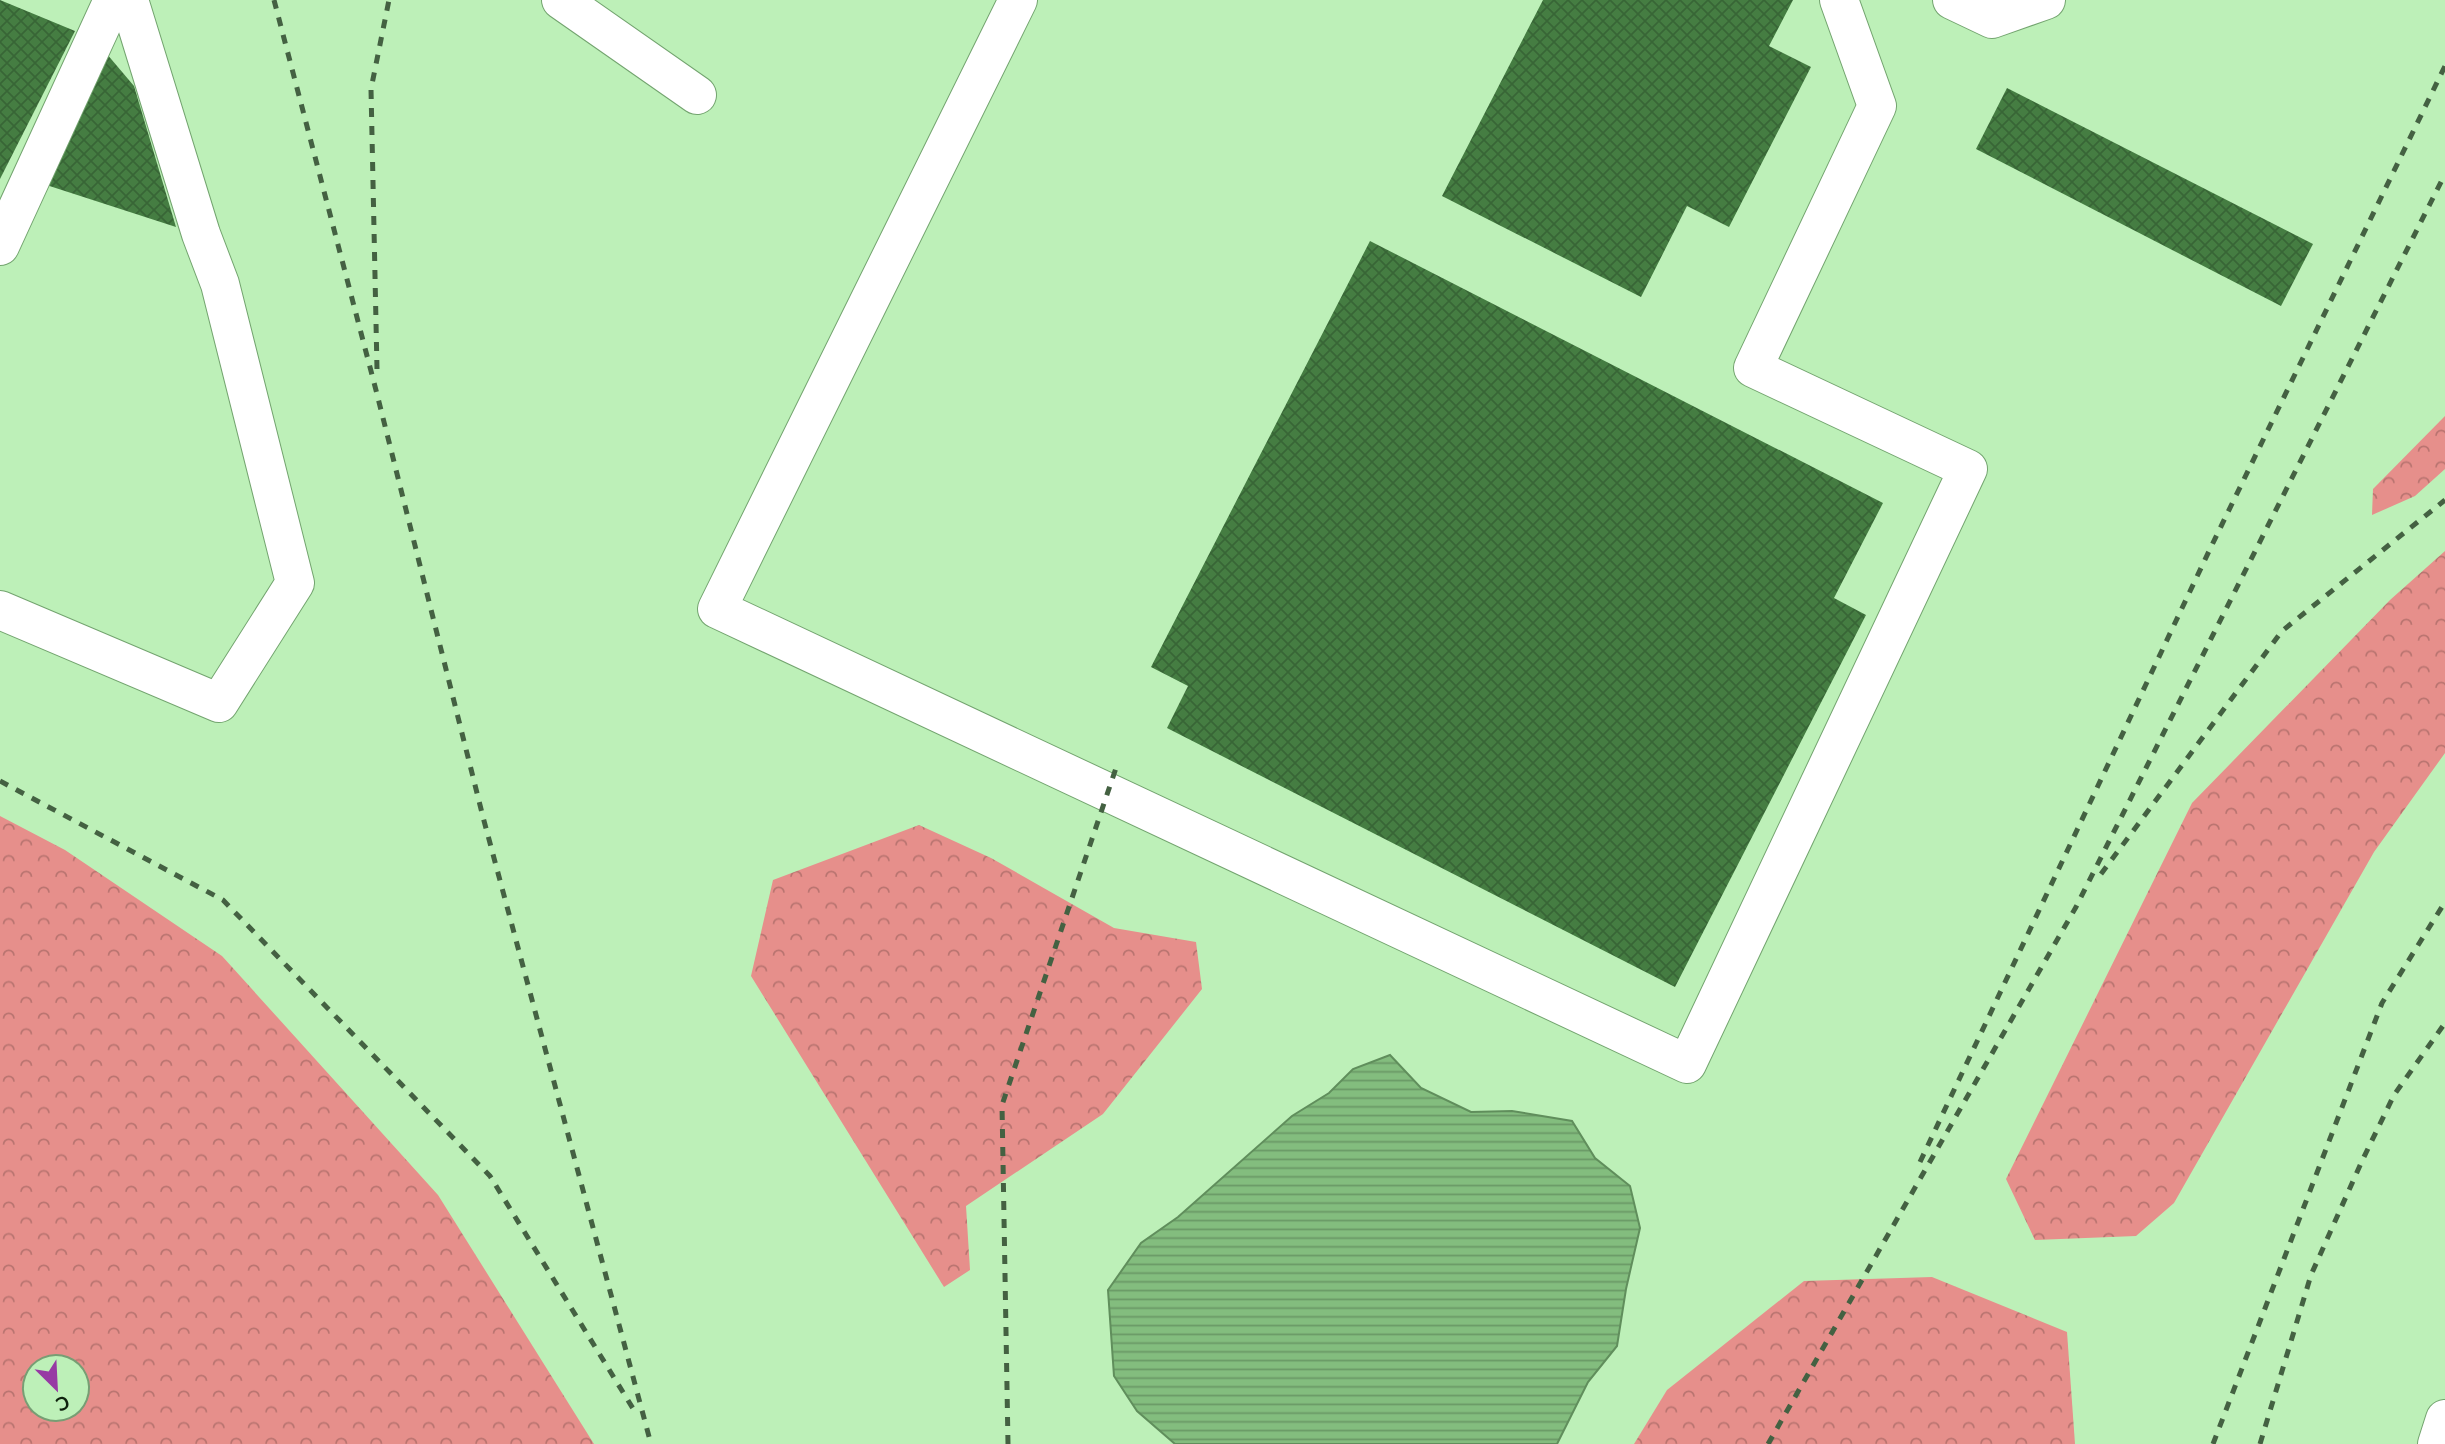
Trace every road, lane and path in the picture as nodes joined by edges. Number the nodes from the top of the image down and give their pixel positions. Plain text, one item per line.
1 (113, 0) edge
2 (129, 0) edge
3 (561, 0) edge
4 (1018, 0) edge
5 (1839, 0) edge
6 (1952, 0) edge
7 (2046, 0) edge
8 (697, 95) dead end
9 (0, 246) edge
10 (0, 610) edge
11 (2445, 1419) edge
12 (2438, 1444) edge

1 - 9 lane
2 - 10 lane
3 - 8 lane
4 - 5 lane
6 - 7 lane
11 - 12 lane

